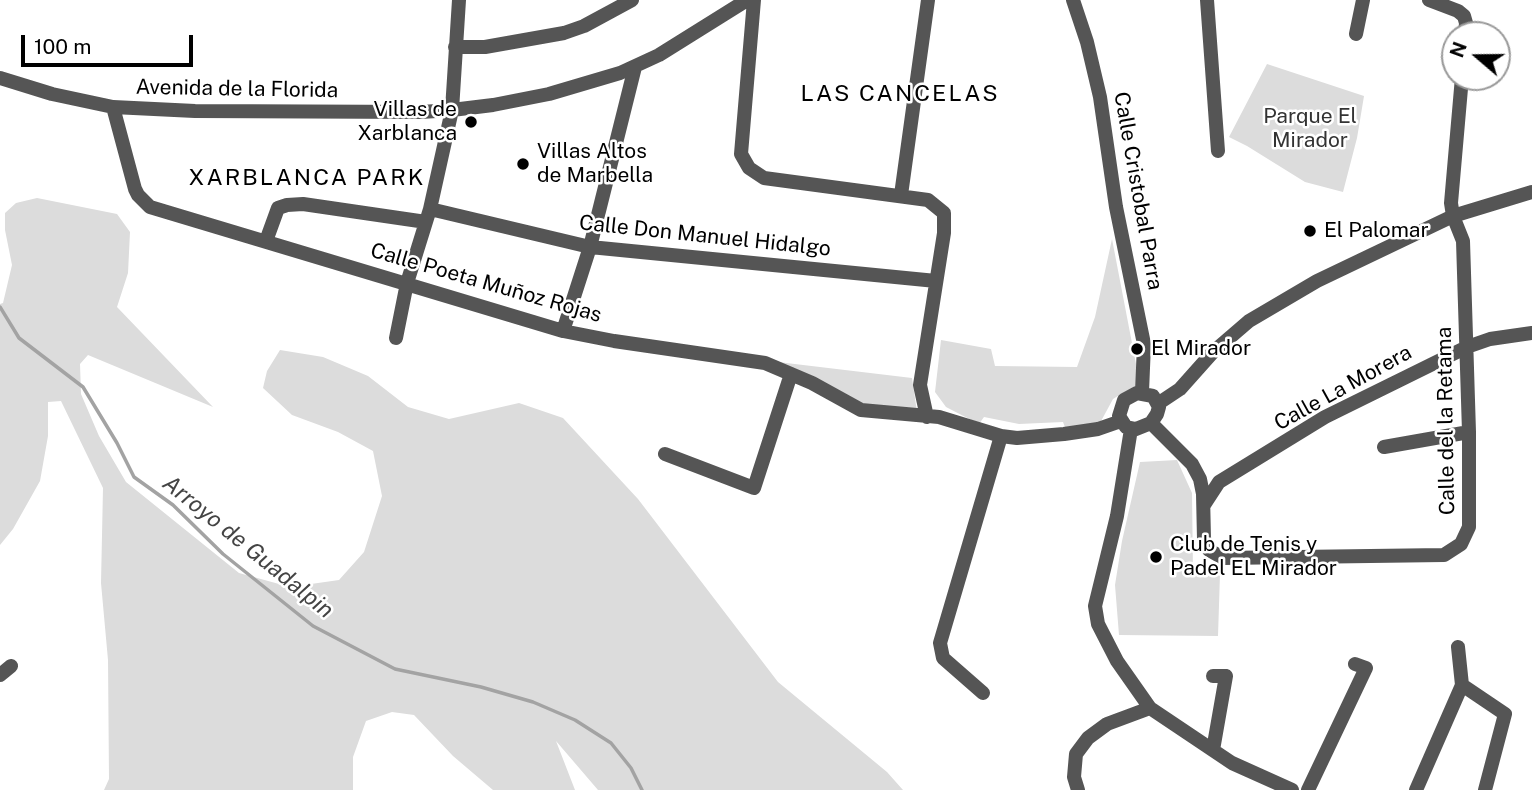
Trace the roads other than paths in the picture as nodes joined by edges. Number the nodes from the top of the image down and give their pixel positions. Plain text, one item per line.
1 (459, 0) edge
2 (632, 0) edge
3 (747, 0) edge
4 (754, 0) edge
5 (928, 0) edge
6 (1073, 0) edge
7 (1207, 0) edge
8 (1363, 0) edge
9 (1429, 0) edge
10 (1465, 21) edge
11 (1356, 34) dead end
12 (455, 47) junction
13 (635, 66) junction
14 (0, 78) edge
15 (1461, 91) edge
16 (113, 107) junction
17 (452, 110) junction
18 (1219, 151) dead end
19 (1532, 192) edge
20 (901, 195) junction
21 (428, 216) junction
22 (1453, 216) junction
23 (266, 241) junction
24 (590, 247) junction
25 (936, 281) junction
26 (407, 283) junction
27 (563, 331) junction
28 (1532, 333) edge
29 (396, 338) dead end
30 (1467, 347) junction
31 (791, 374) junction
32 (1142, 392) junction
33 (1159, 403) junction
34 (927, 416) junction
35 (1151, 423) junction
36 (1126, 425) junction
37 (1469, 432) junction
38 (1001, 436) junction
39 (1384, 447) dead end
40 (665, 454) dead end
41 (1192, 464) junction
42 (1220, 482) junction
43 (1204, 505) junction
44 (1458, 647) dead end
45 (1355, 664) dead end
46 (1213, 676) dead end
47 (1462, 685) junction
48 (983, 693) dead end
49 (1150, 708) junction
50 (1213, 750) junction
51 (1078, 790) edge
52 (1292, 790) edge
53 (1308, 790) edge
54 (1416, 790) edge
55 (1485, 790) edge

1 - 12 street
2 - 12 street
3 - 13 street, Avenida de la Florida
4 - 20 street
5 - 20 street
6 - 32 street, Calle Cristobal Parra
7 - 18 street
8 - 11 street
9 - 10 street
12 - 17 street
13 - 17 street, Avenida de la Florida
13 - 24 street
14 - 16 street, Avenida de la Florida
15 - 22 street, Calle del la Retama
16 - 17 street, Avenida de la Florida
16 - 23 street, Calle Poeta Muñoz Rojas
17 - 21 street
19 - 22 street
20 - 25 street
21 - 23 street, Calle Don Manuel Hidalgo
21 - 24 street, Calle Don Manuel Hidalgo
21 - 26 street
22 - 30 street, Calle del la Retama
22 - 33 street
23 - 26 street, Calle Poeta Muñoz Rojas
24 - 25 street, Calle Don Manuel Hidalgo
24 - 27 street
25 - 34 street
26 - 27 street, Calle Poeta Muñoz Rojas
26 - 29 street
27 - 31 street, Calle Poeta Muñoz Rojas
28 - 30 street, Calle La Morera
30 - 37 street, Calle del la Retama
30 - 42 street, Calle La Morera
31 - 34 street, Calle Poeta Muñoz Rojas
31 - 40 street
32 - 33 street
32 - 36 street
33 - 35 street
34 - 38 street, Calle Poeta Muñoz Rojas
35 - 36 street
35 - 41 street
36 - 38 street, Calle Poeta Muñoz Rojas
36 - 49 street
37 - 39 street
37 - 43 street, Calle del la Retama
38 - 48 street
41 - 42 street
41 - 43 street
42 - 43 street, Calle La Morera
44 - 47 street
45 - 53 street
46 - 50 street
47 - 54 street
47 - 55 street
49 - 50 street
49 - 51 street
50 - 52 street

